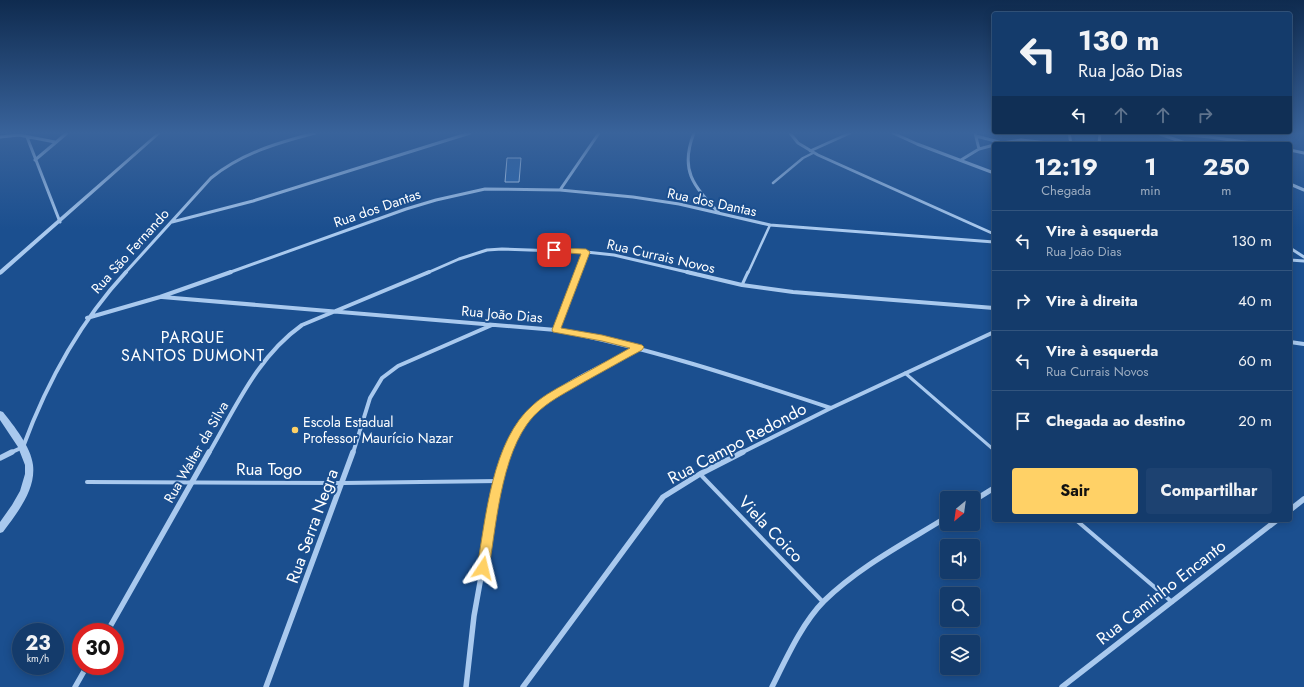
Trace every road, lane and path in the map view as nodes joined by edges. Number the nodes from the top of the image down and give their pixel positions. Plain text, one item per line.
1 (37, 165) edge
2 (124, 165) edge
3 (226, 165) edge
4 (368, 165) edge
5 (577, 165) edge
6 (688, 165) edge
7 (795, 165) edge
8 (840, 165) edge
9 (974, 165) edge
10 (992, 172) edge
11 (773, 183) dead end
12 (1292, 185) edge
13 (560, 190) junction
14 (1304, 190) edge
15 (719, 213) junction
16 (60, 222) junction
17 (171, 222) junction
18 (770, 225) junction
19 (992, 233) edge
20 (992, 242) edge
21 (1292, 249) edge
22 (586, 252) junction
23 (1304, 257) edge
24 (1292, 260) edge
25 (1304, 261) edge
26 (0, 273) edge
27 (742, 285) junction
28 (160, 297) junction
29 (992, 308) edge
30 (334, 311) junction
31 (87, 318) junction
32 (492, 324) junction
33 (556, 330) junction
34 (992, 333) edge
35 (1292, 342) edge
36 (1304, 344) edge
37 (639, 347) junction
38 (905, 373) junction
39 (831, 408) junction
40 (0, 414) edge
41 (23, 448) junction
42 (992, 448) edge
43 (0, 458) edge
44 (700, 474) junction
45 (499, 481) junction
46 (88, 482) dead end
47 (192, 482) junction
48 (343, 483) junction
49 (992, 489) edge
50 (980, 496) edge
51 (1304, 499) edge
52 (1292, 508) edge
53 (940, 521) edge
54 (1078, 522) edge
55 (1274, 522) edge
56 (0, 529) edge
57 (823, 602) junction
58 (1172, 602) junction
59 (112, 623) edge
60 (82, 675) edge
61 (75, 687) edge
62 (266, 687) edge
63 (466, 687) edge
64 (523, 687) edge
65 (772, 687) edge
66 (1062, 687) edge

1 - 16 street
2 - 16 street
3 - 17 street, Rua São Fernando
4 - 17 street
5 - 13 street
6 - 15 street
7 - 11 lane
8 - 19 street
9 - 10 street
12 - 14 street
13 - 15 street, Rua dos Dantas
13 - 28 street, Rua dos Dantas
15 - 18 street, Rua dos Dantas
16 - 26 street
17 - 31 street, Rua São Fernando
18 - 20 street, Rua dos Dantas
18 - 27 lane
21 - 23 street
22 - 27 street, Rua Currais Novos
22 - 30 street, Rua Currais Novos
22 - 33 lane
24 - 25 street
27 - 29 street, Rua Currais Novos
28 - 30 street, Rua João Dias
28 - 31 street, Rua dos Dantas
30 - 32 street, Rua João Dias
30 - 47 street, Rua Walter da Silva
31 - 41 street, Rua São Fernando
32 - 33 street, Rua João Dias
32 - 48 street, Rua Serra Negra
33 - 37 street, Rua João Dias
34 - 38 street, Rua Campo Redondo
35 - 36 street
37 - 39 street, Rua João Dias
37 - 45 street
38 - 39 street, Rua Campo Redondo
38 - 42 lane
39 - 44 street, Rua Campo Redondo
40 - 41 street
41 - 43 street
41 - 56 street
44 - 57 lane, Viela Coico
44 - 64 street, Rua Campo Redondo
45 - 48 lane, Rua Togo
45 - 63 street
46 - 47 lane, Rua Togo
47 - 48 lane, Rua Togo
47 - 59 street, Rua Walter da Silva
48 - 62 street, Rua Serra Negra
49 - 50 street
51 - 52 street
53 - 57 street
54 - 58 lane
55 - 58 street, Rua Caminho Encanto
57 - 65 street
58 - 66 street, Rua Caminho Encanto
60 - 61 street

